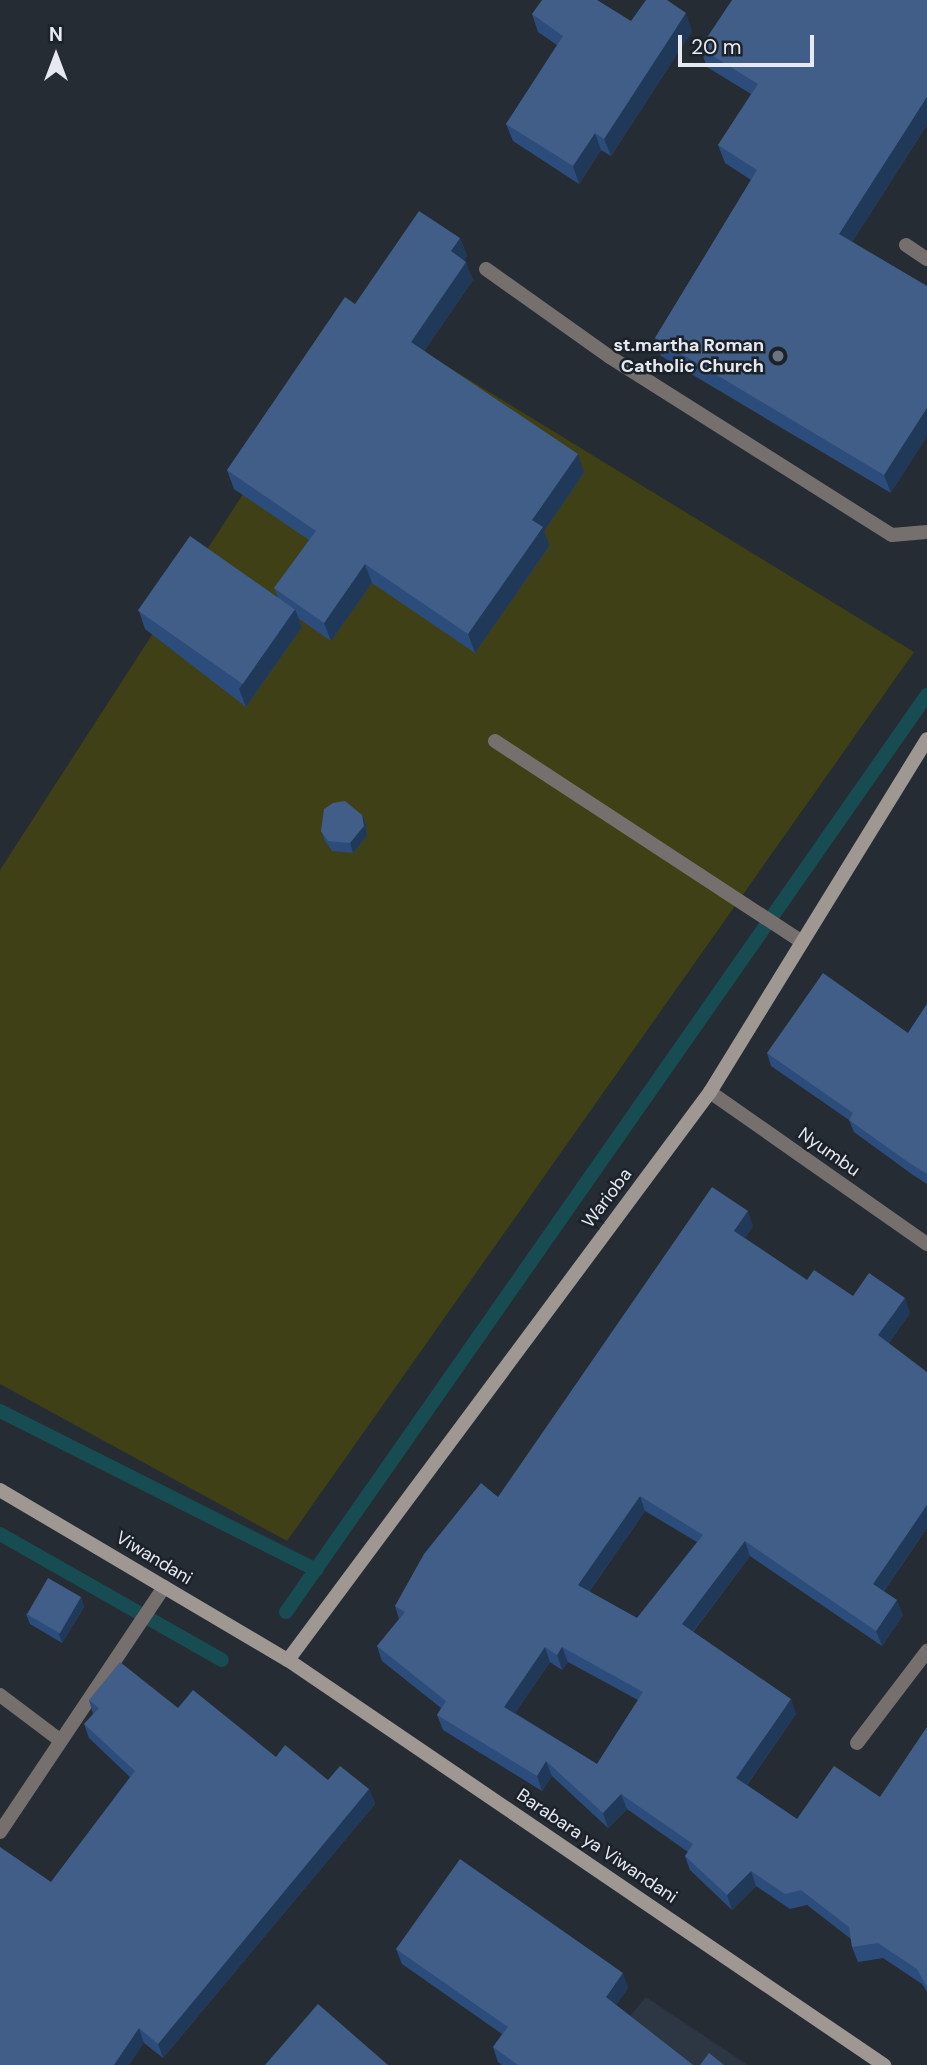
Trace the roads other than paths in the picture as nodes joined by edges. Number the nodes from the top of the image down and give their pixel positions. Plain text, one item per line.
1 (906, 245) dead end
2 (927, 259) edge
3 (485, 269) dead end
4 (927, 532) edge
5 (927, 739) edge
6 (495, 741) dead end
7 (802, 942) junction
8 (710, 1091) junction
9 (927, 1244) edge
10 (0, 1490) edge
11 (164, 1587) junction
12 (927, 1651) edge
13 (288, 1660) junction
14 (0, 1695) edge
15 (61, 1741) junction
16 (857, 1743) dead end
17 (0, 1832) edge
18 (884, 2065) edge

1 - 2 street
3 - 4 street
5 - 7 street, Warioba
6 - 7 street
7 - 8 street, Warioba
8 - 9 street, Nyumbu
8 - 13 street, Warioba
10 - 11 street, Viwandani
11 - 13 street, Viwandani
11 - 15 street
12 - 16 street
13 - 18 street, Barabara ya Viwandani
14 - 15 street
15 - 17 street

